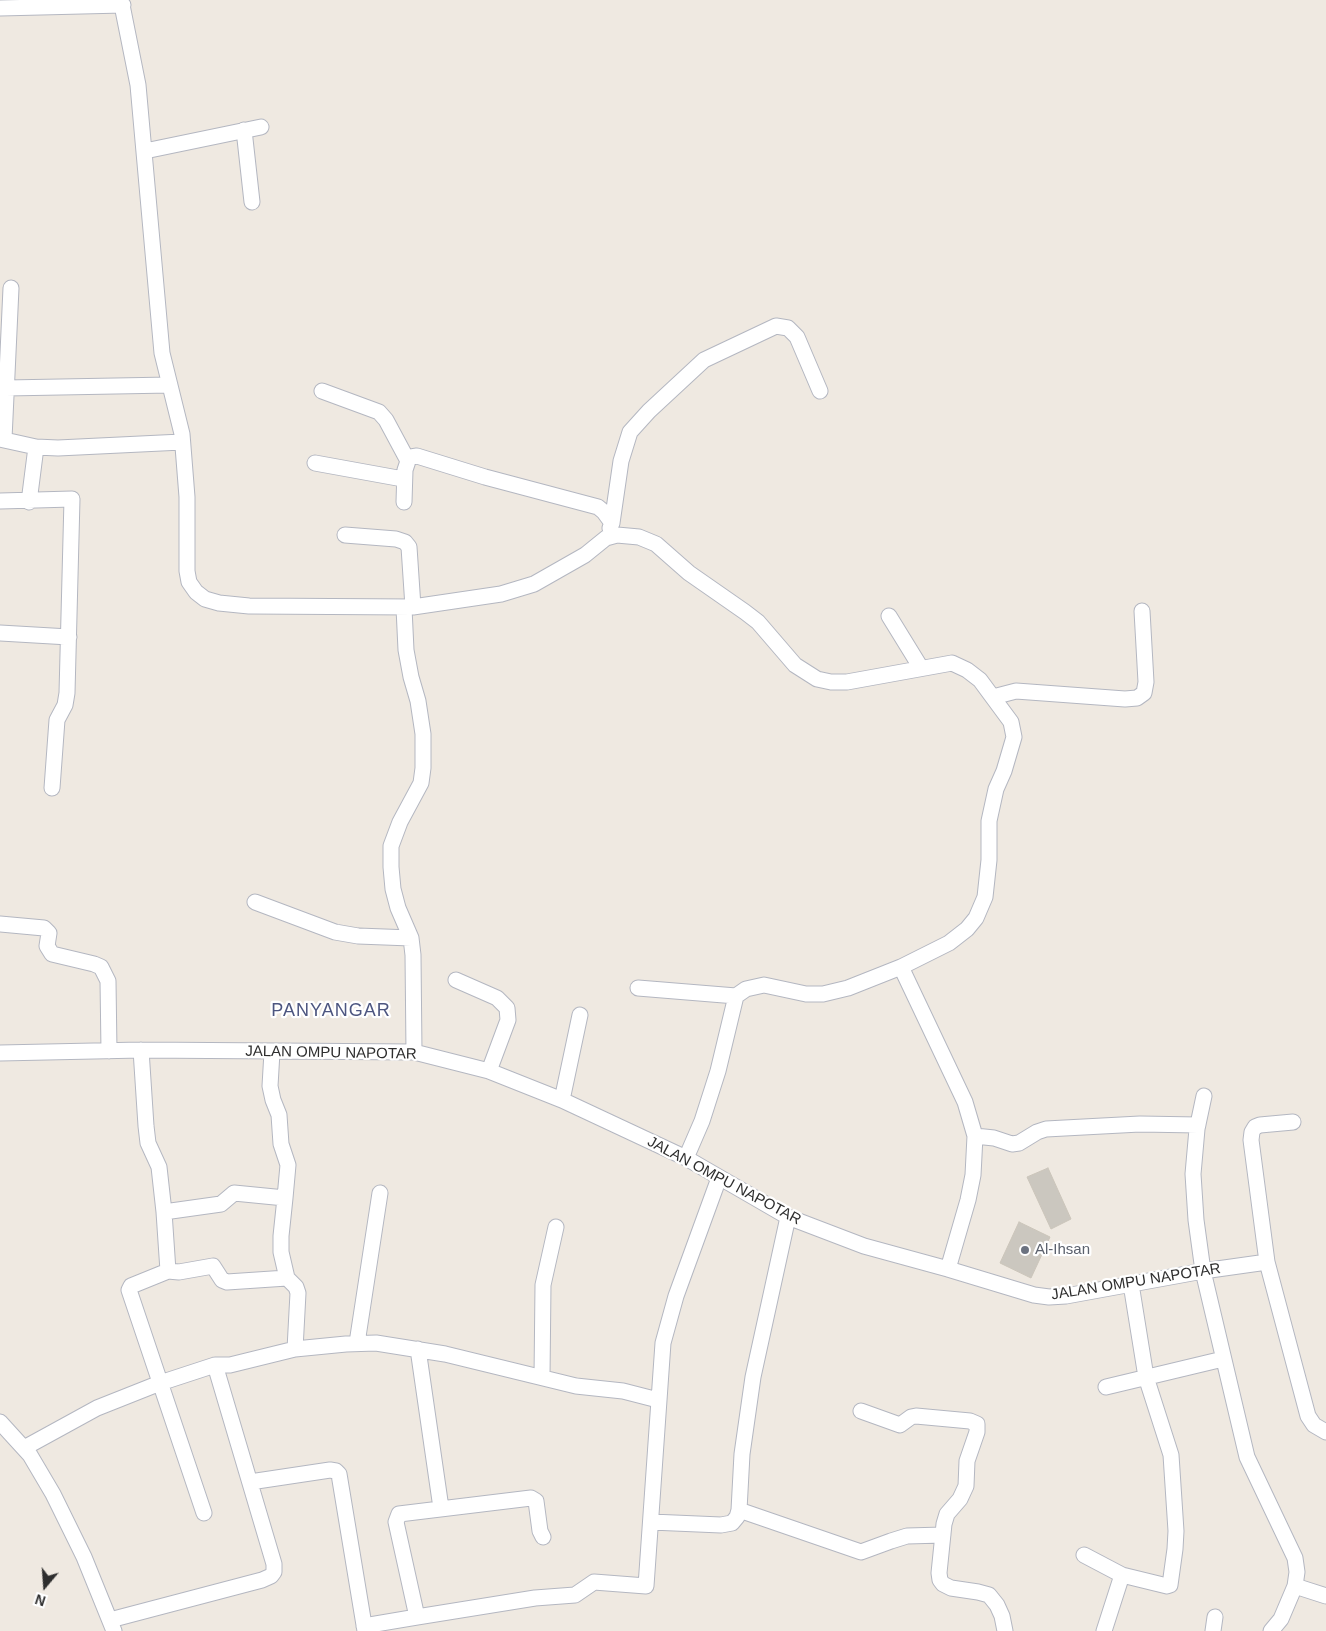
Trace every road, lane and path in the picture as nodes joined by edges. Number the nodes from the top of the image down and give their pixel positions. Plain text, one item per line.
1 (122, 3) edge
2 (0, 8) edge
3 (261, 127) dead end
4 (244, 130) junction
5 (145, 150) junction
6 (252, 202) dead end
7 (11, 288) dead end
8 (170, 385) junction
9 (6, 388) junction
10 (322, 391) dead end
11 (820, 391) dead end
12 (2, 439) edge
13 (182, 442) junction
14 (36, 447) junction
15 (408, 461) junction
16 (315, 463) dead end
17 (404, 479) junction
18 (0, 501) edge
19 (29, 502) junction
20 (404, 502) dead end
21 (612, 523) junction
22 (346, 535) dead end
23 (606, 538) junction
24 (408, 608) junction
25 (1142, 611) dead end
26 (889, 616) dead end
27 (0, 633) edge
28 (69, 637) junction
29 (921, 668) junction
30 (993, 697) junction
31 (52, 788) dead end
32 (255, 902) dead end
33 (0, 924) edge
34 (411, 938) junction
35 (901, 967) junction
36 (456, 980) dead end
37 (638, 988) dead end
38 (736, 996) junction
39 (580, 1015) dead end
40 (110, 1050) junction
41 (141, 1050) junction
42 (272, 1052) junction
43 (414, 1052) junction
44 (0, 1053) edge
45 (489, 1072) junction
46 (1204, 1096) dead end
47 (562, 1100) junction
48 (1293, 1122) dead end
49 (1198, 1125) junction
50 (975, 1136) junction
51 (686, 1158) junction
52 (719, 1178) junction
53 (380, 1193) dead end
54 (285, 1198) junction
55 (164, 1212) junction
56 (788, 1217) junction
57 (556, 1227) dead end
58 (1267, 1262) junction
59 (948, 1269) junction
60 (168, 1271) junction
61 (1203, 1271) junction
62 (287, 1278) junction
63 (1131, 1284) junction
64 (358, 1343) junction
65 (295, 1349) junction
66 (418, 1349) junction
67 (1223, 1359) junction
68 (215, 1366) junction
69 (542, 1377) junction
70 (1146, 1377) junction
71 (160, 1383) junction
72 (1106, 1387) dead end
73 (658, 1400) junction
74 (861, 1411) dead end
75 (0, 1422) edge
76 (1326, 1432) edge
77 (24, 1448) junction
78 (250, 1482) junction
79 (441, 1508) junction
80 (739, 1510) junction
81 (204, 1513) dead end
82 (650, 1522) junction
83 (943, 1535) junction
84 (543, 1537) dead end
85 (1084, 1555) dead end
86 (1122, 1575) junction
87 (1295, 1586) junction
88 (1326, 1596) edge
89 (417, 1617) junction
90 (112, 1625) edge
91 (365, 1628) edge
92 (1006, 1631) edge
93 (1104, 1631) edge
94 (1271, 1631) edge

1 - 2 street
1 - 5 street
3 - 4 street
4 - 5 street
4 - 6 street
5 - 8 street
7 - 9 street
8 - 9 street
8 - 13 street
9 - 12 street
10 - 15 street
11 - 21 street
12 - 14 street
13 - 14 street
13 - 24 street
14 - 19 street
15 - 17 street
15 - 21 street
16 - 17 street
17 - 20 street
18 - 19 street
19 - 28 street
21 - 23 street
22 - 24 street
23 - 24 street
23 - 29 street
24 - 34 street
25 - 30 street
26 - 29 street
27 - 28 street
28 - 31 street
29 - 30 street
30 - 35 street
32 - 34 street
33 - 40 street
34 - 43 street
35 - 38 street
35 - 50 street
36 - 45 street
37 - 38 street
38 - 51 street
39 - 47 street
40 - 41 street, JALAN OMPU NAPOTAR
40 - 44 street, JALAN OMPU NAPOTAR
41 - 42 street, JALAN OMPU NAPOTAR
41 - 55 street
42 - 43 street, JALAN OMPU NAPOTAR
42 - 54 street
43 - 45 street, JALAN OMPU NAPOTAR
45 - 47 street, JALAN OMPU NAPOTAR
46 - 49 street
47 - 51 street, JALAN OMPU NAPOTAR
48 - 58 street
49 - 50 street
49 - 61 street
50 - 59 street
51 - 52 street, JALAN OMPU NAPOTAR
52 - 56 street, JALAN OMPU NAPOTAR
52 - 73 street
53 - 64 street
54 - 55 street
54 - 62 street
55 - 60 street
56 - 59 street, JALAN OMPU NAPOTAR
56 - 80 street
57 - 69 street
58 - 61 street, JALAN OMPU NAPOTAR
58 - 76 street
59 - 63 street, JALAN OMPU NAPOTAR
60 - 62 street
60 - 71 street
61 - 63 street, JALAN OMPU NAPOTAR
61 - 67 street
62 - 65 street
63 - 70 street
64 - 65 street
64 - 66 street
65 - 68 street
66 - 69 street
66 - 79 street
67 - 70 street
67 - 87 street
68 - 71 street
68 - 78 street
69 - 73 street
70 - 72 street
70 - 86 street
71 - 77 street
71 - 81 street
73 - 82 street
74 - 83 street
75 - 77 street
77 - 90 street
78 - 90 street
78 - 91 street
79 - 84 street
79 - 89 street
80 - 82 street
80 - 83 street
82 - 89 street
83 - 92 street
85 - 86 street
86 - 93 street
87 - 88 street
87 - 94 street
89 - 91 street

